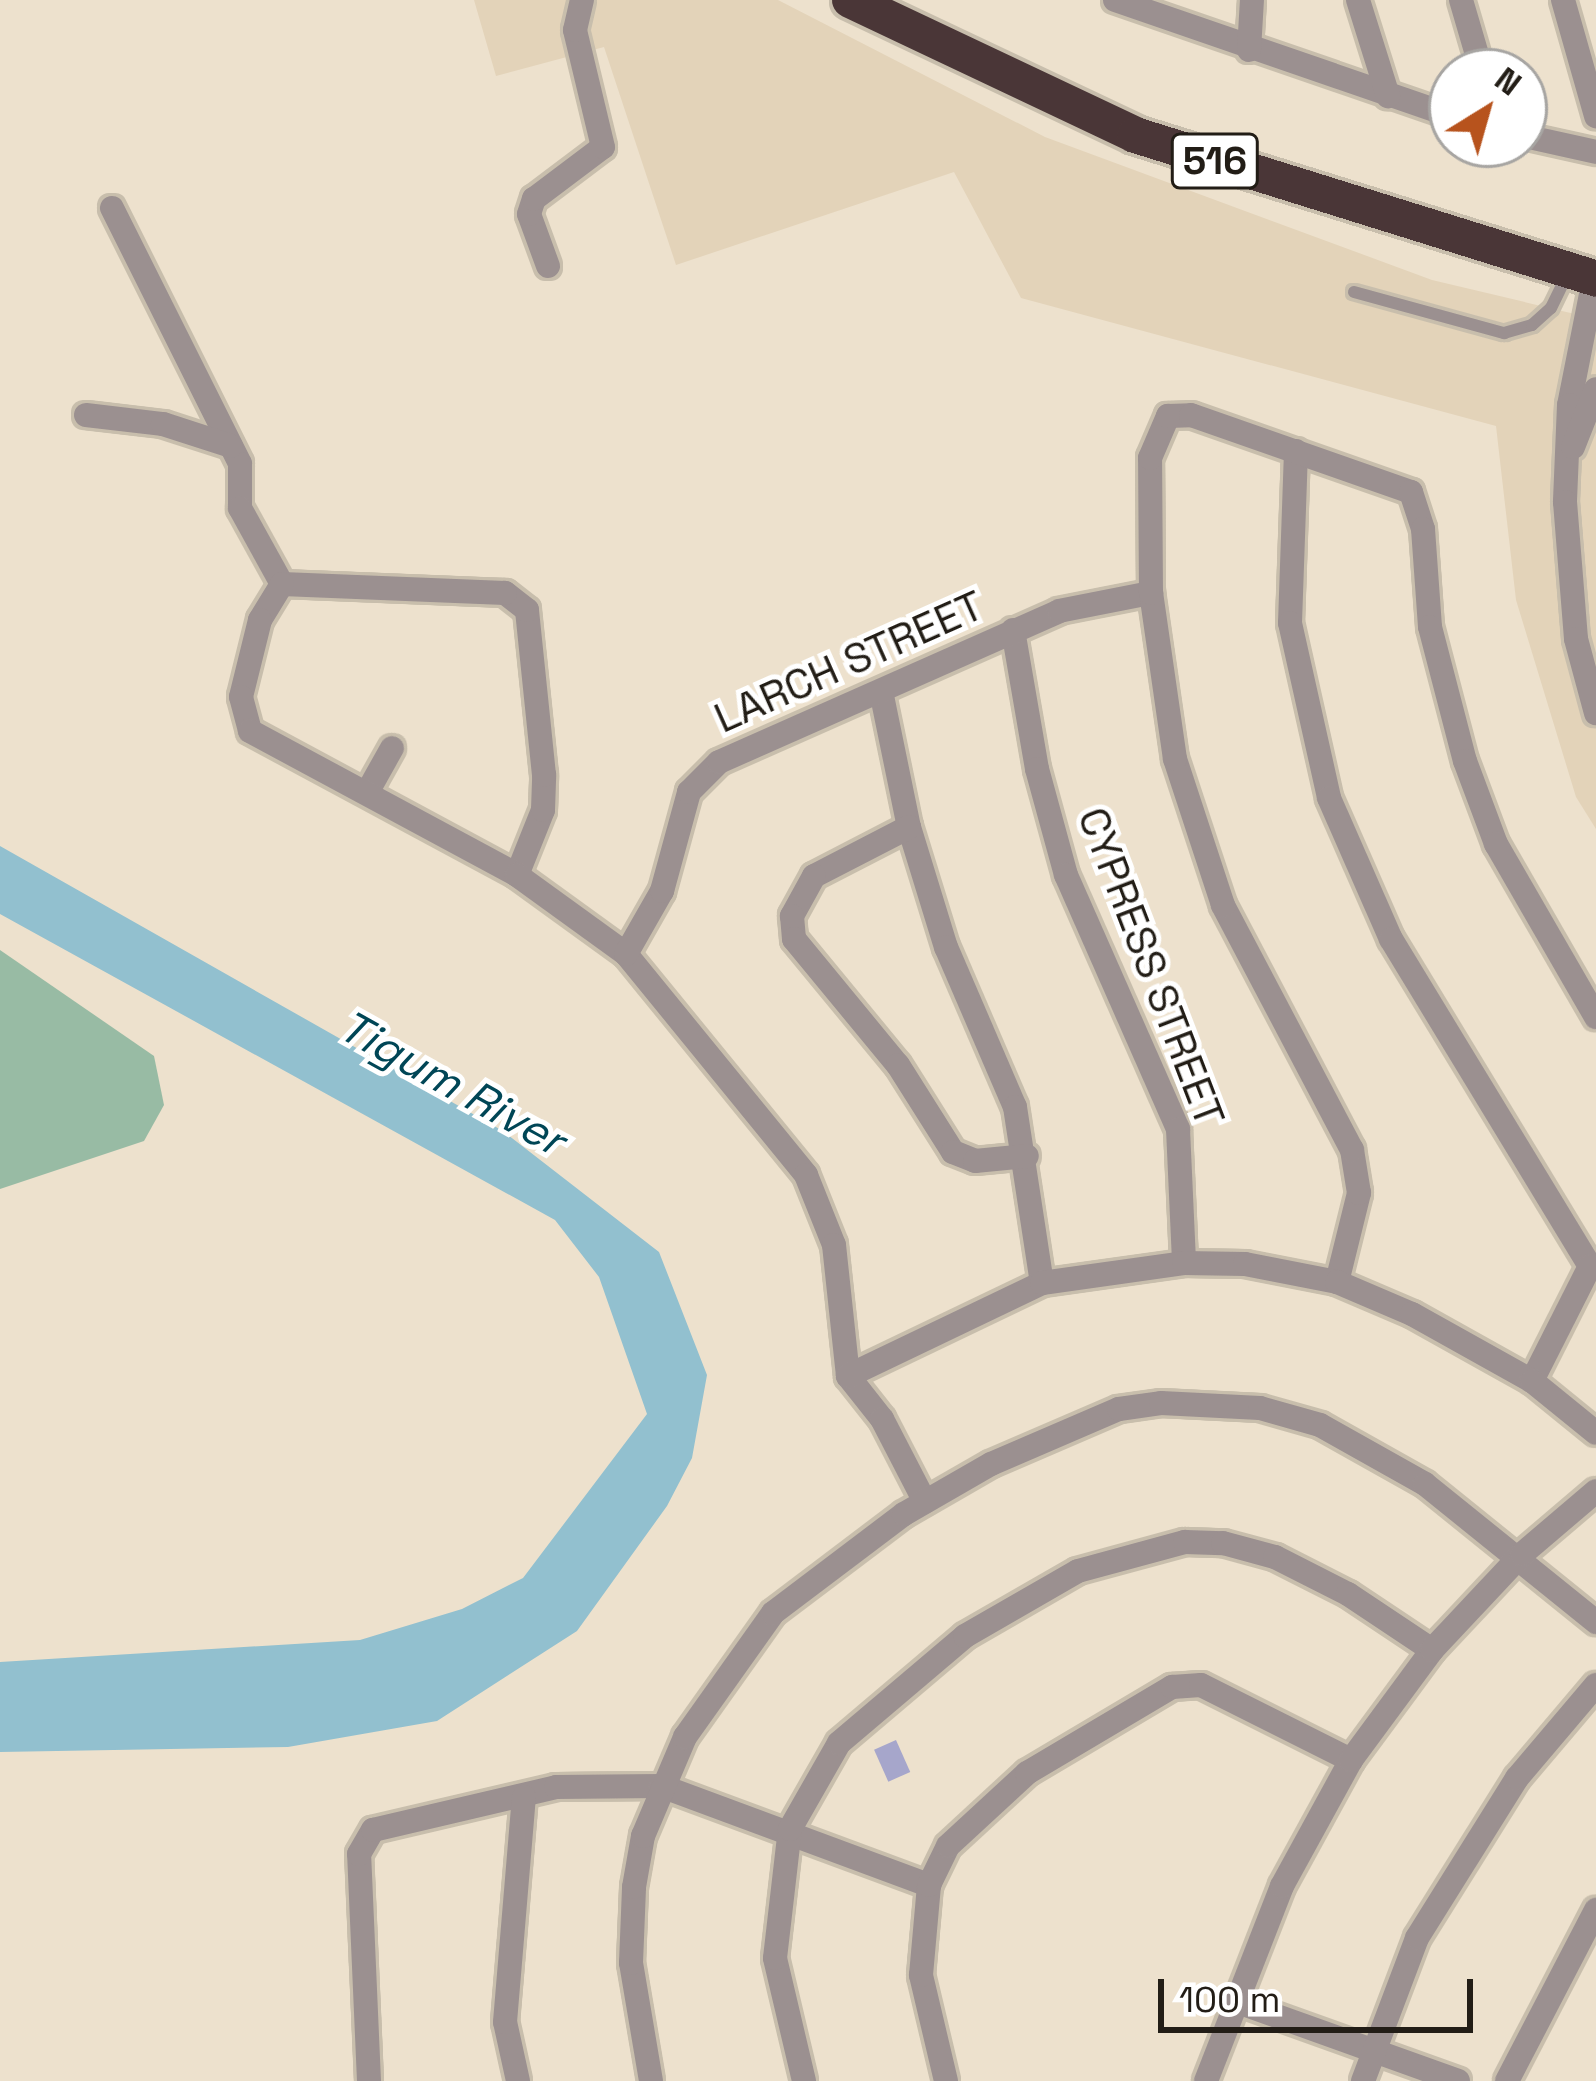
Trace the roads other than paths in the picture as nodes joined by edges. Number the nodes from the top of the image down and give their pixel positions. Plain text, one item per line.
1 (582, 0) edge
2 (850, 0) edge
3 (1252, 0) edge
4 (1358, 0) edge
5 (1461, 0) edge
6 (1563, 0) edge
7 (1127, 3) edge
8 (1475, 48) edge
9 (1249, 50) junction
10 (1388, 96) junction
11 (1428, 108) edge
12 (1596, 116) edge
13 (1548, 141) edge
14 (1596, 152) edge
15 (112, 208) dead end
16 (548, 266) dead end
17 (1586, 277) edge
18 (1354, 292) dead end
19 (1596, 389) edge
20 (86, 415) dead end
21 (231, 446) junction
22 (1296, 452) junction
23 (1568, 460) junction
24 (282, 584) junction
25 (1151, 592) junction
26 (1013, 630) junction
27 (881, 691) junction
28 (1596, 712) edge
29 (392, 748) dead end
30 (368, 791) junction
31 (909, 827) junction
32 (517, 874) junction
33 (626, 954) junction
34 (1596, 1017) edge
35 (1027, 1156) junction
36 (1184, 1263) junction
37 (1337, 1282) junction
38 (1042, 1283) junction
39 (848, 1376) junction
40 (1532, 1382) junction
41 (1596, 1433) edge
42 (1596, 1491) edge
43 (926, 1502) junction
44 (1522, 1554) junction
45 (1596, 1622) edge
46 (1432, 1650) junction
47 (1596, 1685) edge
48 (1351, 1760) junction
49 (661, 1786) junction
50 (524, 1796) junction
51 (790, 1829) junction
52 (929, 1885) junction
53 (1596, 1910) edge
54 (1232, 2000) junction
55 (1373, 2045) junction
56 (369, 2081) edge
57 (518, 2081) edge
58 (651, 2081) edge
59 (804, 2081) edge
60 (946, 2081) edge
61 (1206, 2081) edge
62 (1363, 2081) edge
63 (1458, 2081) edge
64 (1507, 2081) edge

1 - 16 street
2 - 17 highway, 516
3 - 9 street
4 - 10 street
5 - 8 street
6 - 12 street
7 - 9 street
9 - 10 street
10 - 11 street
13 - 14 street
15 - 21 street
17 - 18 lane
17 - 23 street
19 - 23 street
20 - 21 street
21 - 24 street
22 - 25 street
22 - 34 street
22 - 40 street
23 - 28 street
24 - 30 street
24 - 32 street
25 - 26 street, LARCH STREET
25 - 37 street
26 - 27 street, LARCH STREET
26 - 36 street, CYPRESS STREET
27 - 31 street
27 - 33 street, LARCH STREET
29 - 30 street
30 - 32 street
31 - 35 street
31 - 35 street
32 - 33 street
33 - 39 street
35 - 38 street
36 - 37 street
36 - 38 street
37 - 40 street
38 - 39 street
39 - 43 street
40 - 41 street
42 - 44 street
43 - 44 street
43 - 49 street
44 - 45 street
44 - 46 street
46 - 48 street
46 - 51 street
47 - 55 street
48 - 52 street
48 - 54 street
49 - 50 street
49 - 51 street
49 - 58 street
50 - 56 street
50 - 57 street
51 - 52 street
51 - 59 street
52 - 60 street
53 - 64 street
54 - 55 street
54 - 61 street
55 - 62 street
55 - 63 street

